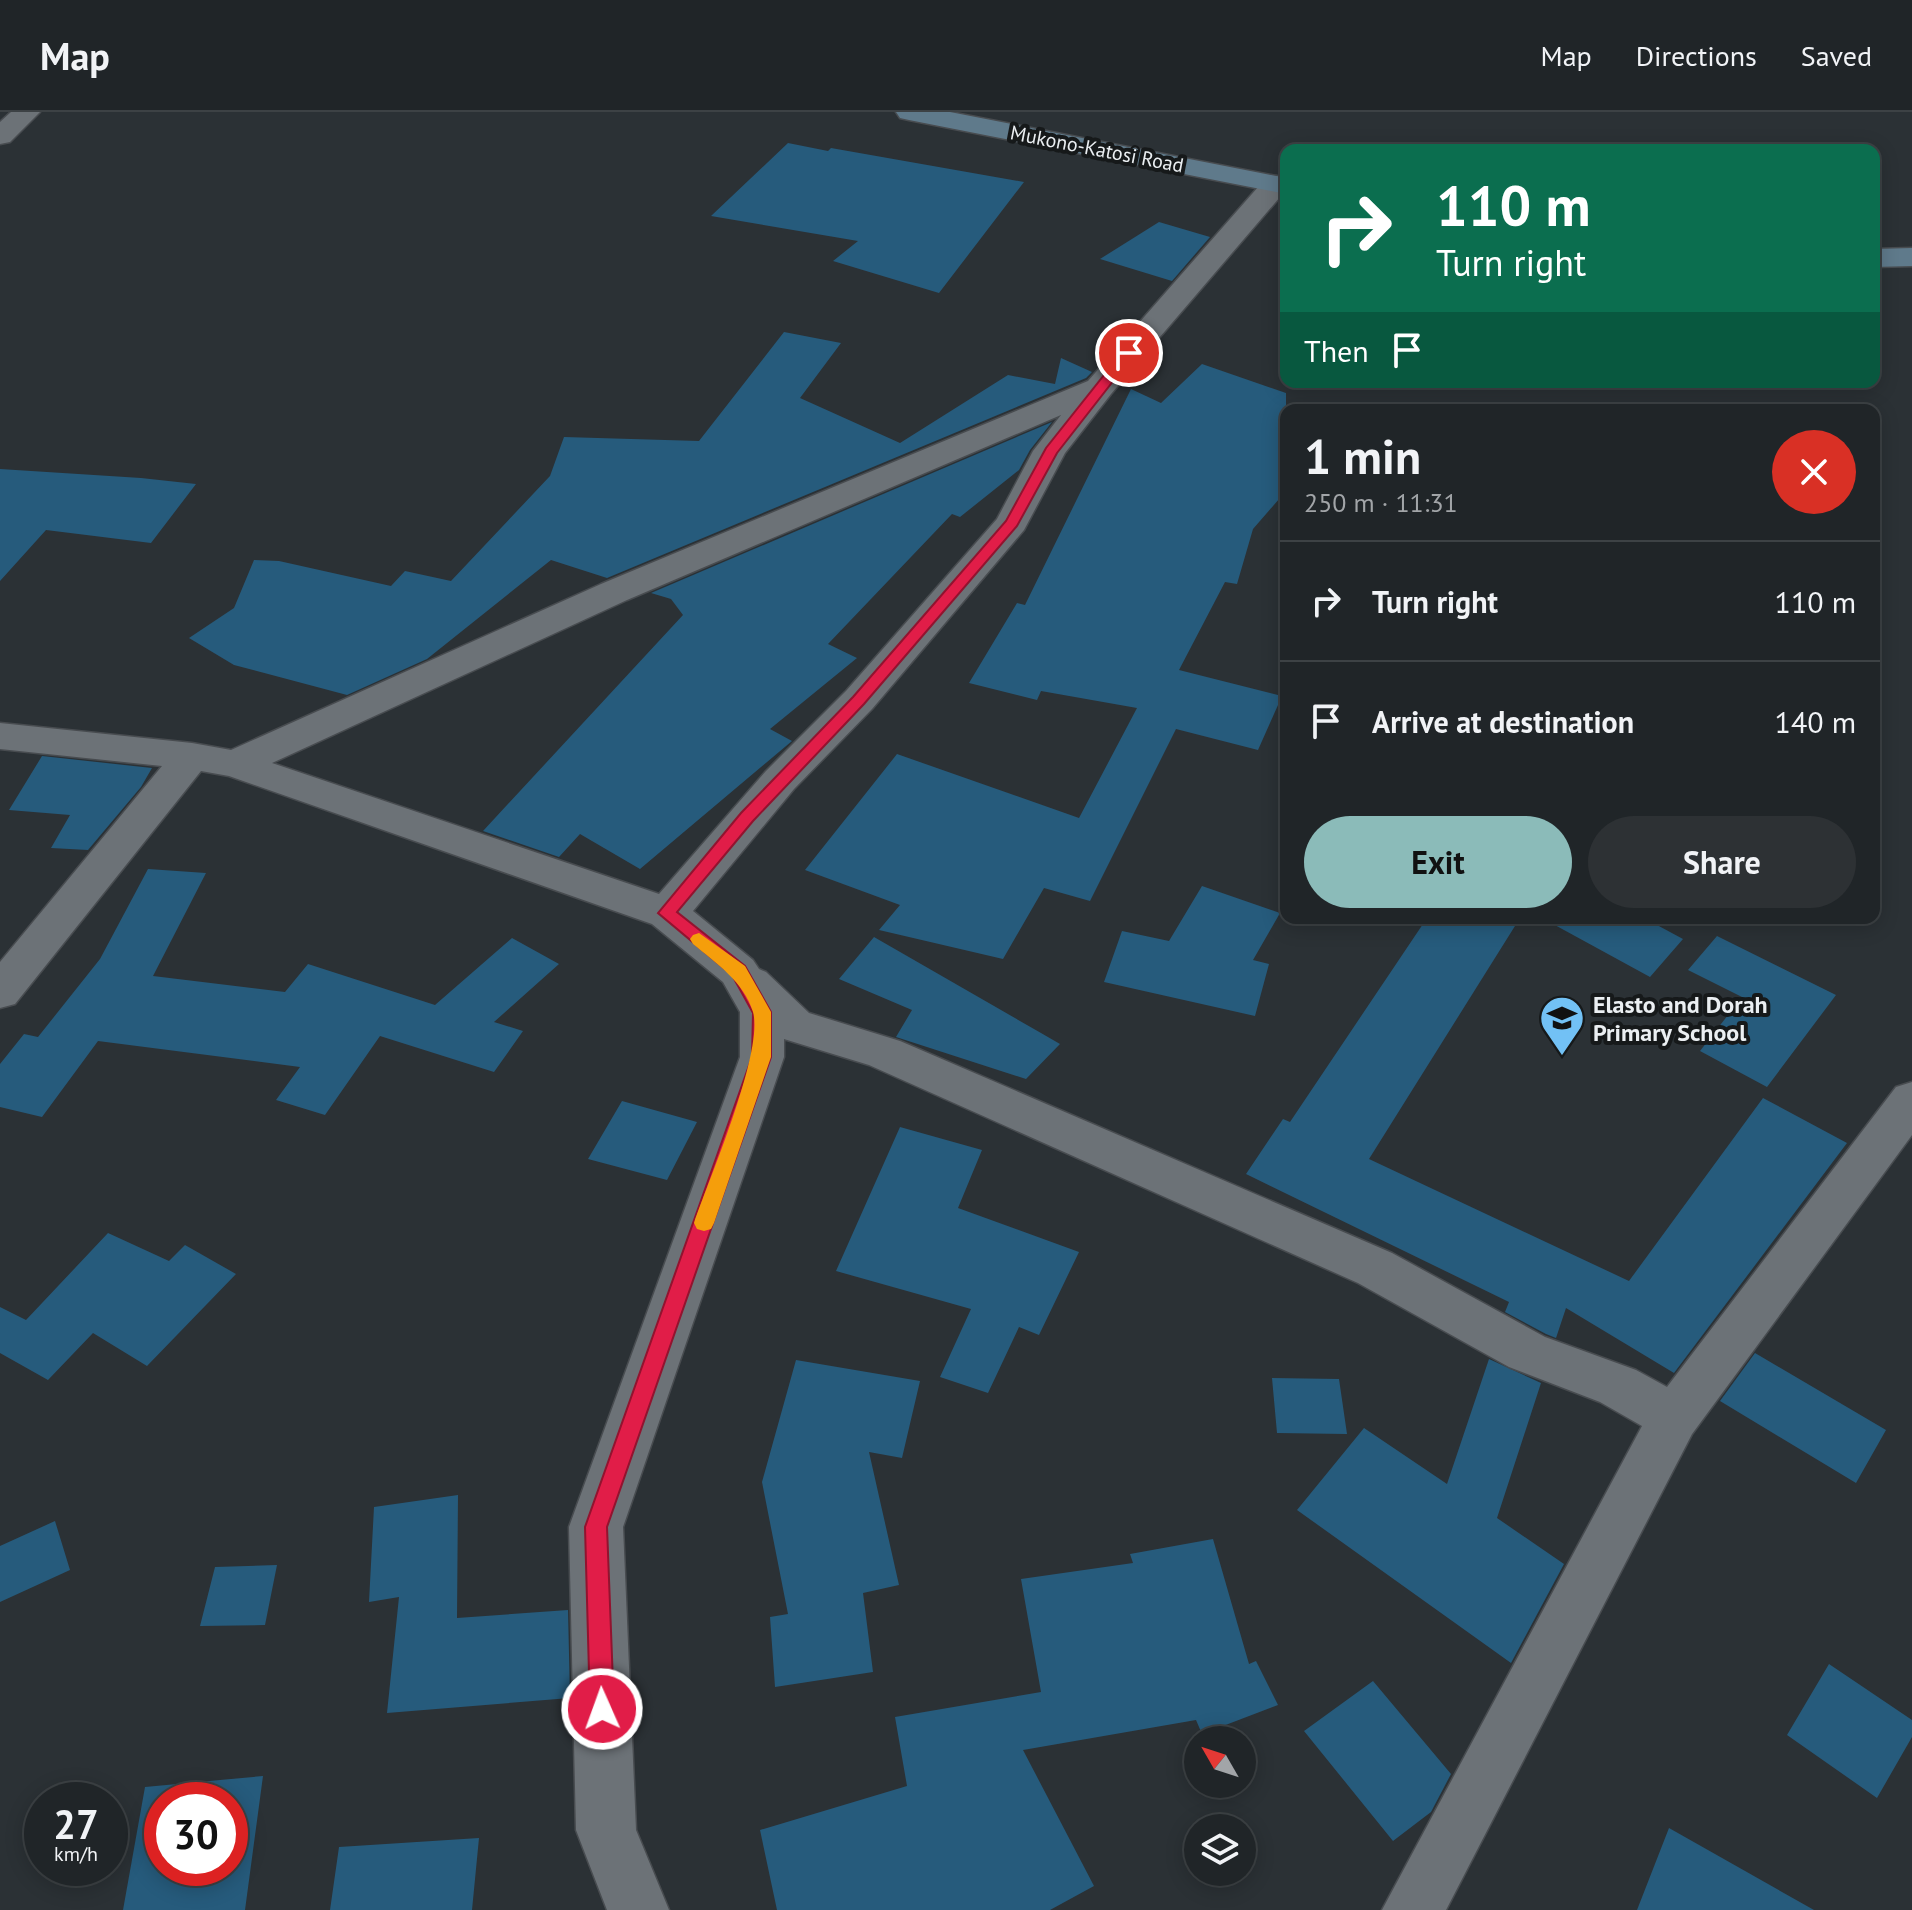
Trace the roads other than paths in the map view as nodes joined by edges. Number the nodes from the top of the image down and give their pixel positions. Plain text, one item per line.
1 (27, 112) edge
2 (909, 112) edge
3 (0, 136) edge
4 (1280, 185) edge
5 (1280, 186) edge
6 (1912, 257) edge
7 (1880, 258) edge
8 (1100, 387) junction
9 (0, 736) edge
10 (192, 756) junction
11 (235, 764) junction
12 (667, 913) junction
13 (738, 971) junction
14 (0, 992) edge
15 (1912, 1100) edge
16 (1674, 1418) junction
17 (638, 1910) edge
18 (1413, 1910) edge

1 - 3 street
2 - 4 main road, Mukono-Katosi Road
5 - 8 street
6 - 7 main road
8 - 11 street
8 - 12 street
9 - 10 street
10 - 11 street
10 - 14 street
11 - 12 street
12 - 13 street
13 - 16 street
13 - 17 street
15 - 16 street
16 - 18 street

